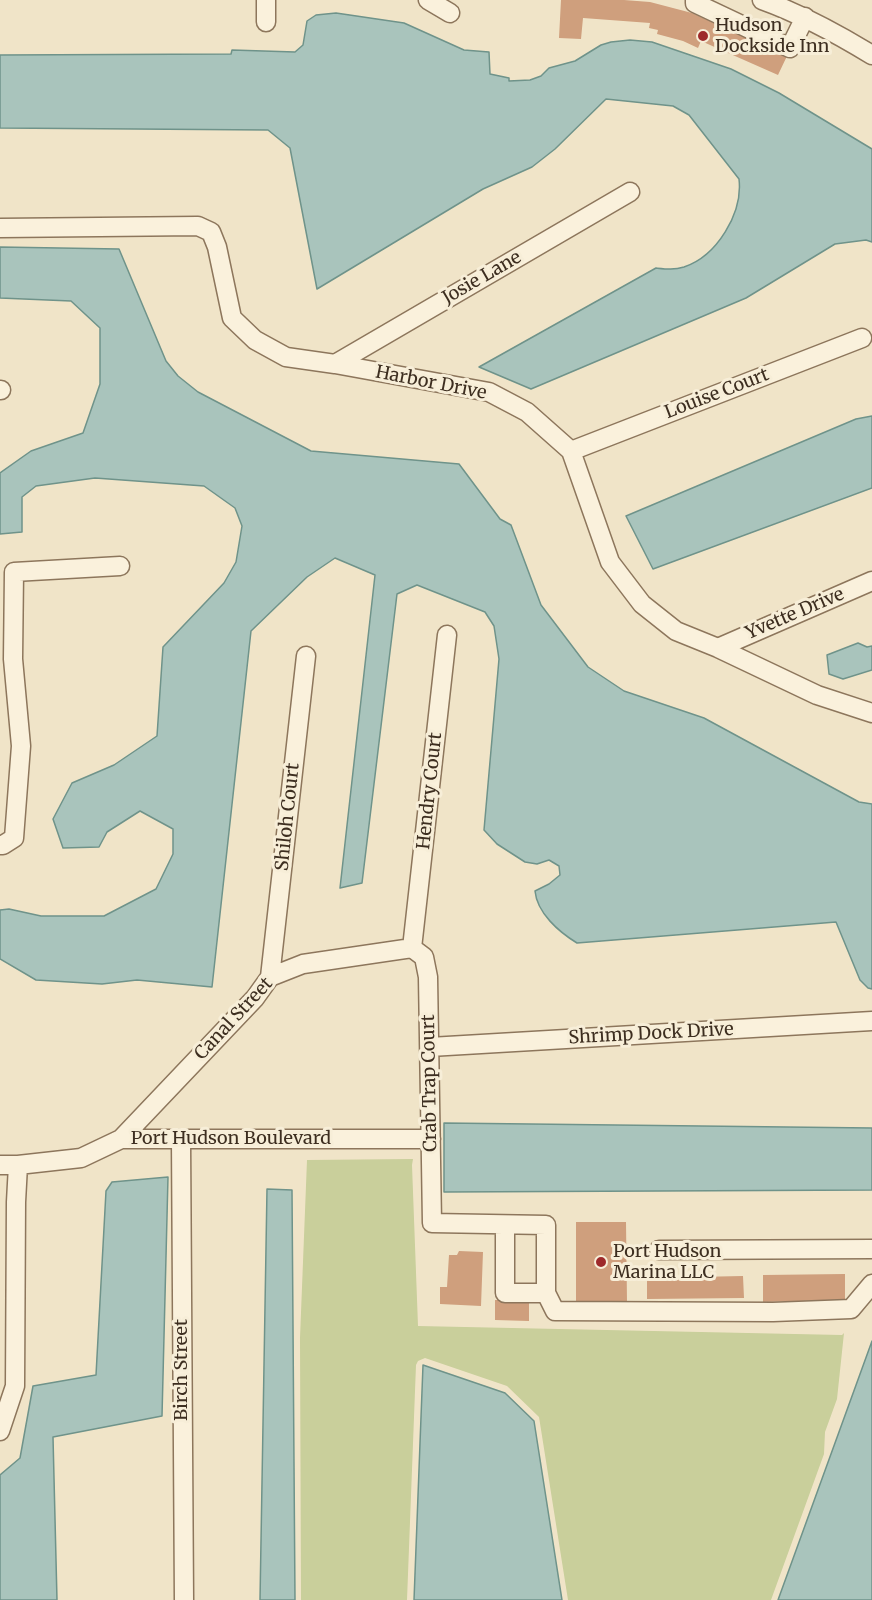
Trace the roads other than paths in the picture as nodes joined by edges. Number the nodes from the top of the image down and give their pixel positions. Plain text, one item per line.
1 (266, 0) edge
2 (428, 0) edge
3 (694, 0) edge
4 (762, 0) edge
5 (450, 13) dead end
6 (805, 17) junction
7 (266, 22) dead end
8 (872, 54) edge
9 (630, 192) dead end
10 (0, 228) edge
11 (862, 338) dead end
12 (334, 364) junction
13 (571, 451) junction
14 (120, 566) dead end
15 (872, 581) edge
16 (447, 634) dead end
17 (718, 648) junction
18 (306, 657) dead end
19 (872, 712) edge
20 (7, 842) edge
21 (412, 948) junction
22 (270, 977) junction
23 (872, 1021) edge
24 (429, 1047) junction
25 (121, 1139) junction
26 (431, 1139) junction
27 (181, 1140) junction
28 (9, 1165) edge
29 (505, 1225) junction
30 (659, 1250) dead end
31 (872, 1250) edge
32 (872, 1284) edge
33 (546, 1293) junction
34 (0, 1431) edge
35 (184, 1600) edge

1 - 7 street
2 - 5 street
3 - 6 street
4 - 6 street
6 - 8 street
9 - 12 street, Josie Lane
10 - 12 street, Harbor Drive
11 - 13 street, Louise Court
12 - 13 street, Harbor Drive
13 - 17 street, Harbor Drive
14 - 20 street
15 - 17 street, Yvette Drive
16 - 21 street, Hendry Court
17 - 19 street, Harbor Drive
18 - 22 street, Shiloh Court
21 - 22 street, Canal Street
21 - 24 street, Crab Trap Court
22 - 25 street, Canal Street
23 - 24 street, Shrimp Dock Drive
24 - 26 street, Crab Trap Court
25 - 27 street, Port Hudson Boulevard
25 - 28 street, Port Hudson Boulevard
26 - 27 street, Port Hudson Boulevard
26 - 29 street, Crab Trap Court
27 - 35 street, Birch Street
28 - 34 street
29 - 33 street
29 - 33 street
30 - 31 street
32 - 33 street

